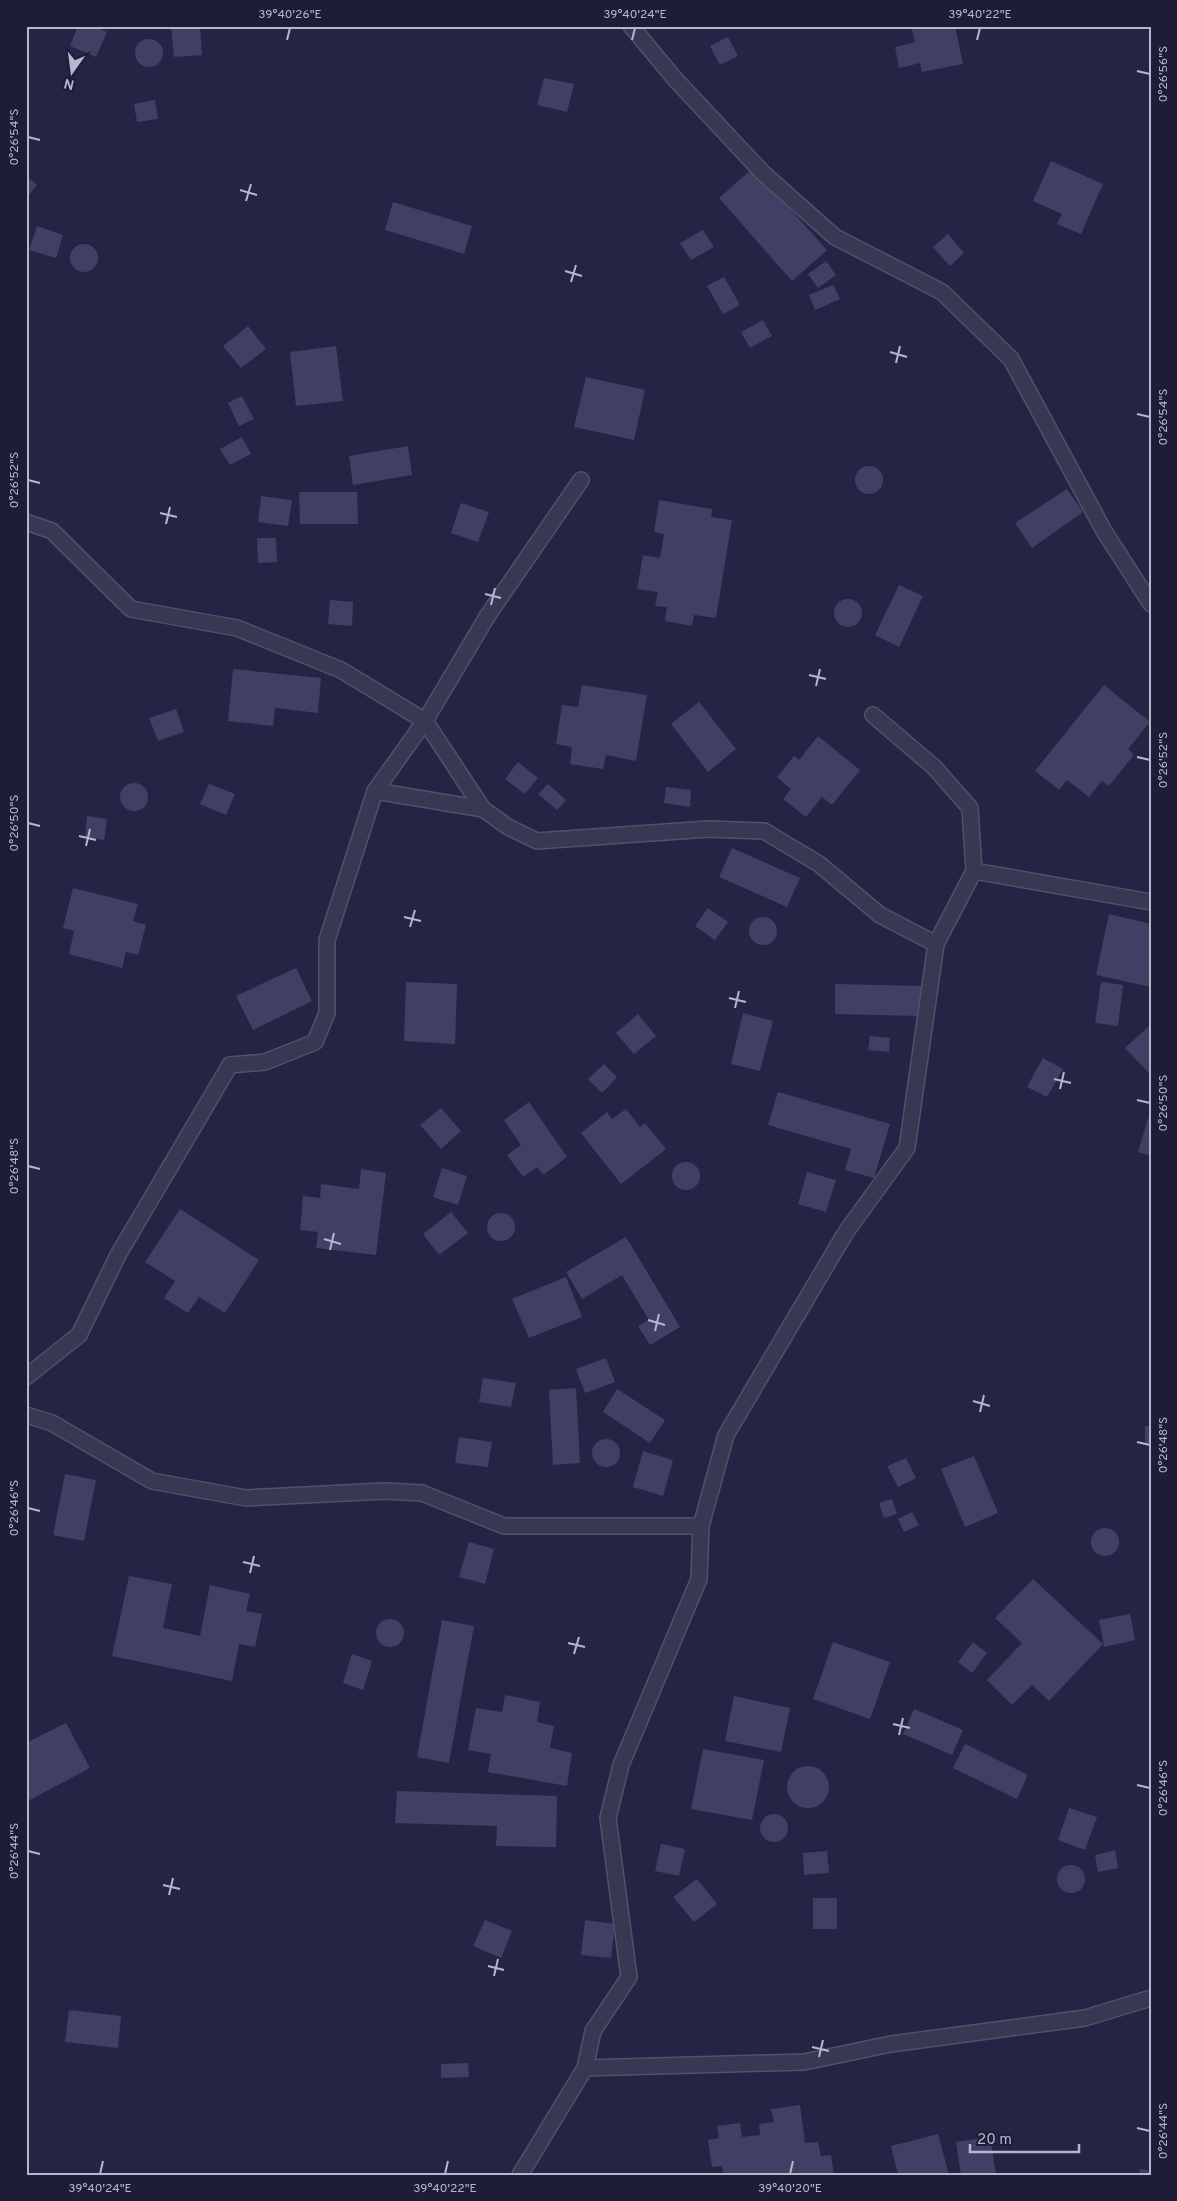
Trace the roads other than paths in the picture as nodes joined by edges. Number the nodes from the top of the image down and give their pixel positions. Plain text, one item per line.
1 (631, 26) edge
2 (581, 480) dead end
3 (26, 522) edge
4 (1151, 604) edge
5 (874, 715) dead end
6 (425, 721) junction
7 (375, 791) junction
8 (483, 809) junction
9 (974, 871) junction
10 (1151, 902) edge
11 (936, 944) junction
12 (26, 1377) edge
13 (26, 1415) edge
14 (701, 1526) junction
15 (1151, 1998) edge
16 (584, 2068) junction
17 (520, 2175) edge

1 - 4 street
2 - 6 street
3 - 6 street
5 - 9 street
6 - 7 street
6 - 8 street
7 - 8 street
7 - 12 street
8 - 11 street
9 - 10 street
9 - 11 street
11 - 14 street
13 - 14 street
14 - 16 street
15 - 16 street
16 - 17 street

